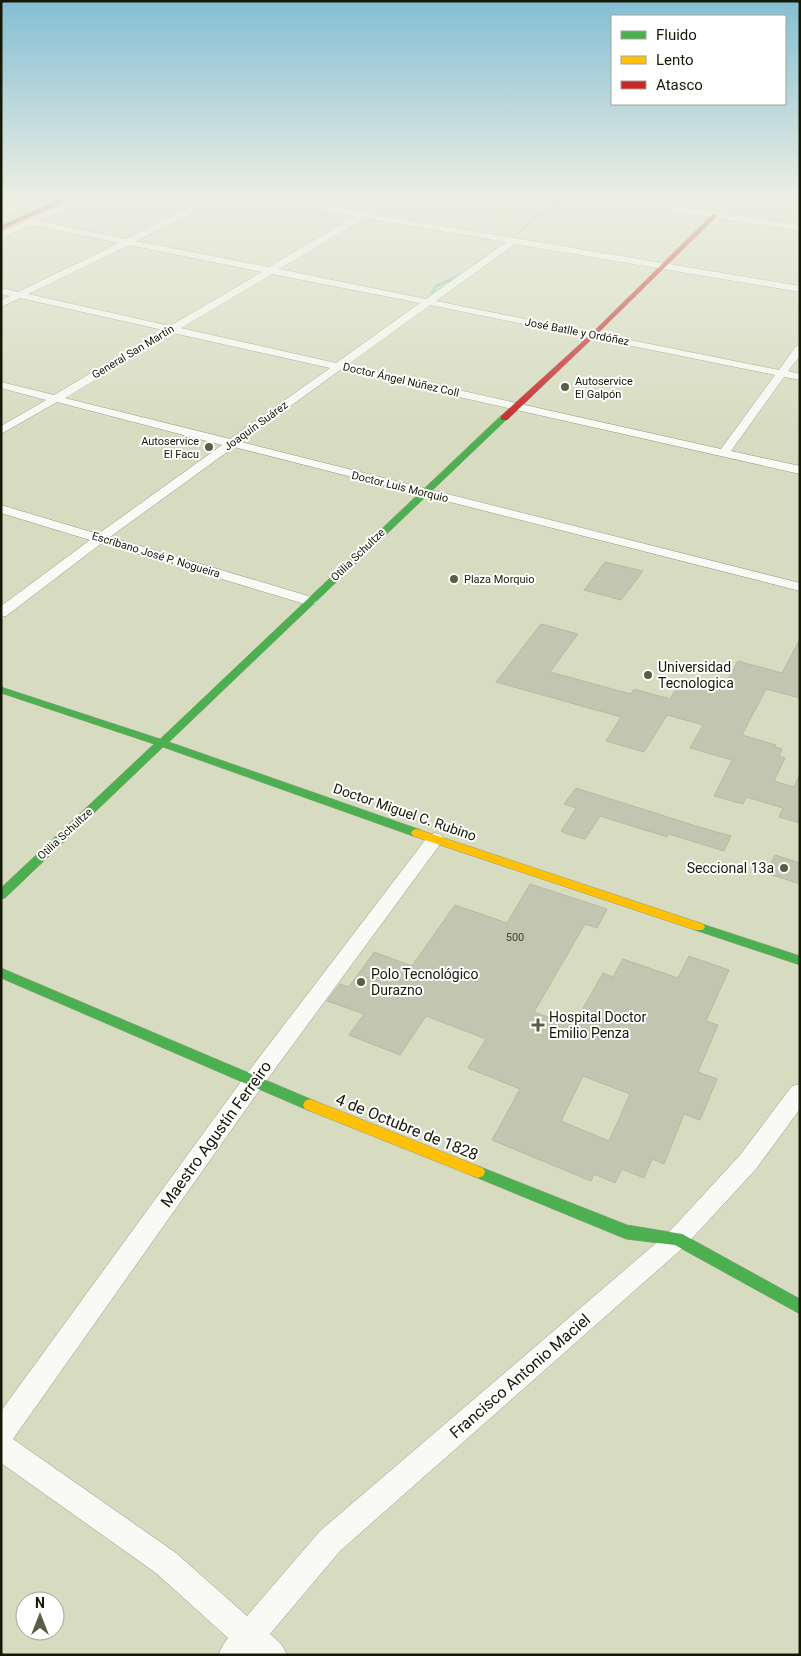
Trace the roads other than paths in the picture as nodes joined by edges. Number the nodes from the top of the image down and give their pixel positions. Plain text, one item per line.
1 (62, 274) edge
2 (265, 274) edge
3 (288, 274) edge
4 (467, 274) edge
5 (656, 274) edge
6 (708, 274) edge
7 (800, 289) edge
8 (1, 291) edge
9 (20, 295) junction
10 (428, 302) junction
11 (1, 304) edge
12 (171, 329) junction
13 (593, 335) junction
14 (800, 348) edge
15 (339, 366) junction
16 (782, 373) junction
17 (800, 377) edge
18 (1, 385) edge
19 (56, 399) junction
20 (517, 405) junction
21 (1, 431) edge
22 (232, 443) junction
23 (724, 453) junction
24 (800, 470) edge
25 (423, 493) junction
26 (1, 510) edge
27 (100, 538) junction
28 (800, 587) edge
29 (310, 601) junction
30 (1, 614) edge
31 (1, 690) edge
32 (162, 743) junction
33 (435, 839) junction
34 (1, 895) edge
35 (800, 961) edge
36 (1, 973) edge
37 (253, 1082) junction
38 (800, 1092) edge
39 (677, 1239) junction
40 (800, 1307) edge
41 (1, 1433) edge
42 (1, 1447) edge
43 (241, 1646) edge
44 (272, 1655) edge

1 - 9 street
2 - 12 street, General San Martín
3 - 10 street, José Batlle y Ordóñez
4 - 10 street, Joaquín Suárez
5 - 13 main road, Otilia Schultze
6 - 7 street
8 - 9 street, Doctor Ángel Núñez Coll
9 - 11 street
9 - 12 street, Doctor Ángel Núñez Coll
10 - 13 street, José Batlle y Ordóñez
10 - 15 street, Joaquín Suárez
12 - 15 street, Doctor Ángel Núñez Coll
12 - 19 street, General San Martín
13 - 16 street, José Batlle y Ordóñez
13 - 20 main road, Otilia Schultze
14 - 16 street
15 - 20 street, Doctor Ángel Núñez Coll
15 - 22 street, Joaquín Suárez
16 - 17 street, José Batlle y Ordóñez
16 - 23 street
18 - 19 street, Doctor Luis Morquio
19 - 21 street, General San Martín
19 - 22 street, Doctor Luis Morquio
20 - 23 street, Doctor Ángel Núñez Coll
20 - 25 main road, Otilia Schultze
22 - 25 street, Doctor Luis Morquio
22 - 27 street, Joaquín Suárez
23 - 24 street, Doctor Ángel Núñez Coll
25 - 28 street, Doctor Luis Morquio
25 - 29 main road, Otilia Schultze
26 - 27 street, Escribano José P. Nogueira
27 - 29 street, Escribano José P. Nogueira
27 - 30 street, Joaquín Suárez
29 - 32 main road, Otilia Schultze
31 - 32 main road, Doctor Miguel C. Rubino
32 - 33 main road, Doctor Miguel C. Rubino
32 - 34 main road, Otilia Schultze
33 - 35 main road, Doctor Miguel C. Rubino
33 - 37 street, Maestro Agustín Ferreiro
36 - 37 main road, 4 de Octubre de 1828
37 - 39 main road, 4 de Octubre de 1828
37 - 41 street, Maestro Agustín Ferreiro
38 - 39 street, Francisco Antonio Maciel
39 - 40 main road, 4 de Octubre de 1828
39 - 43 street, Francisco Antonio Maciel
42 - 43 street
43 - 44 street

